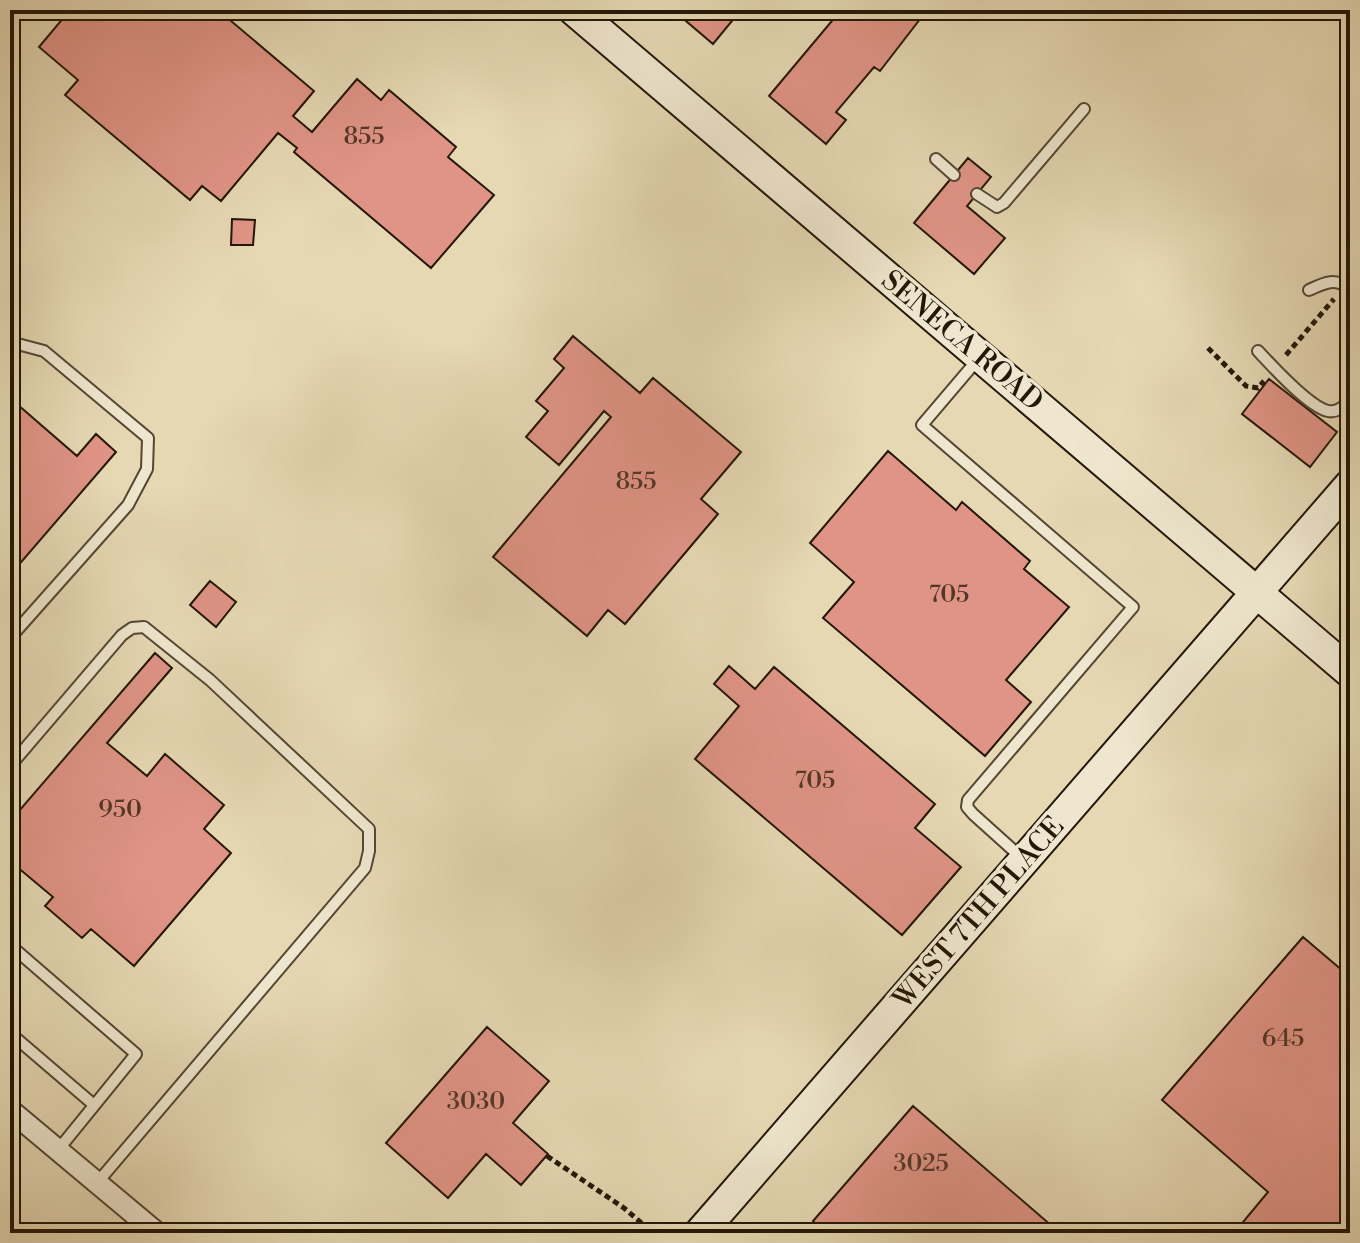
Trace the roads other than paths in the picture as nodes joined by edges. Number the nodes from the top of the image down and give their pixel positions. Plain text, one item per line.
1 (574, 10) edge
2 (1084, 109) dead end
3 (936, 159) dead end
4 (954, 175) dead end
5 (977, 194) dead end
6 (1348, 287) edge
7 (1309, 290) dead end
8 (10, 342) edge
9 (1258, 351) dead end
10 (980, 356) junction
11 (1350, 400) edge
12 (1350, 485) edge
13 (1258, 593) junction
14 (10, 638) edge
15 (1350, 672) edge
16 (10, 766) edge
17 (1025, 861) junction
18 (10, 945) edge
19 (10, 1033) edge
20 (94, 1105) junction
21 (10, 1110) edge
22 (58, 1150) junction
23 (97, 1183) junction
24 (157, 1233) edge
25 (700, 1233) edge

1 - 10 main road, SENECA ROAD
2 - 5 lane
3 - 4 lane
6 - 7 lane
8 - 14 lane
9 - 11 lane
10 - 13 main road, SENECA ROAD
10 - 17 lane
12 - 13 main road, WEST 7TH PLACE
13 - 15 main road, SENECA ROAD
13 - 17 main road, WEST 7TH PLACE
16 - 23 lane
17 - 25 main road, WEST 7TH PLACE
18 - 20 lane
19 - 20 lane
20 - 22 lane
21 - 22 street
22 - 23 street
23 - 24 street

